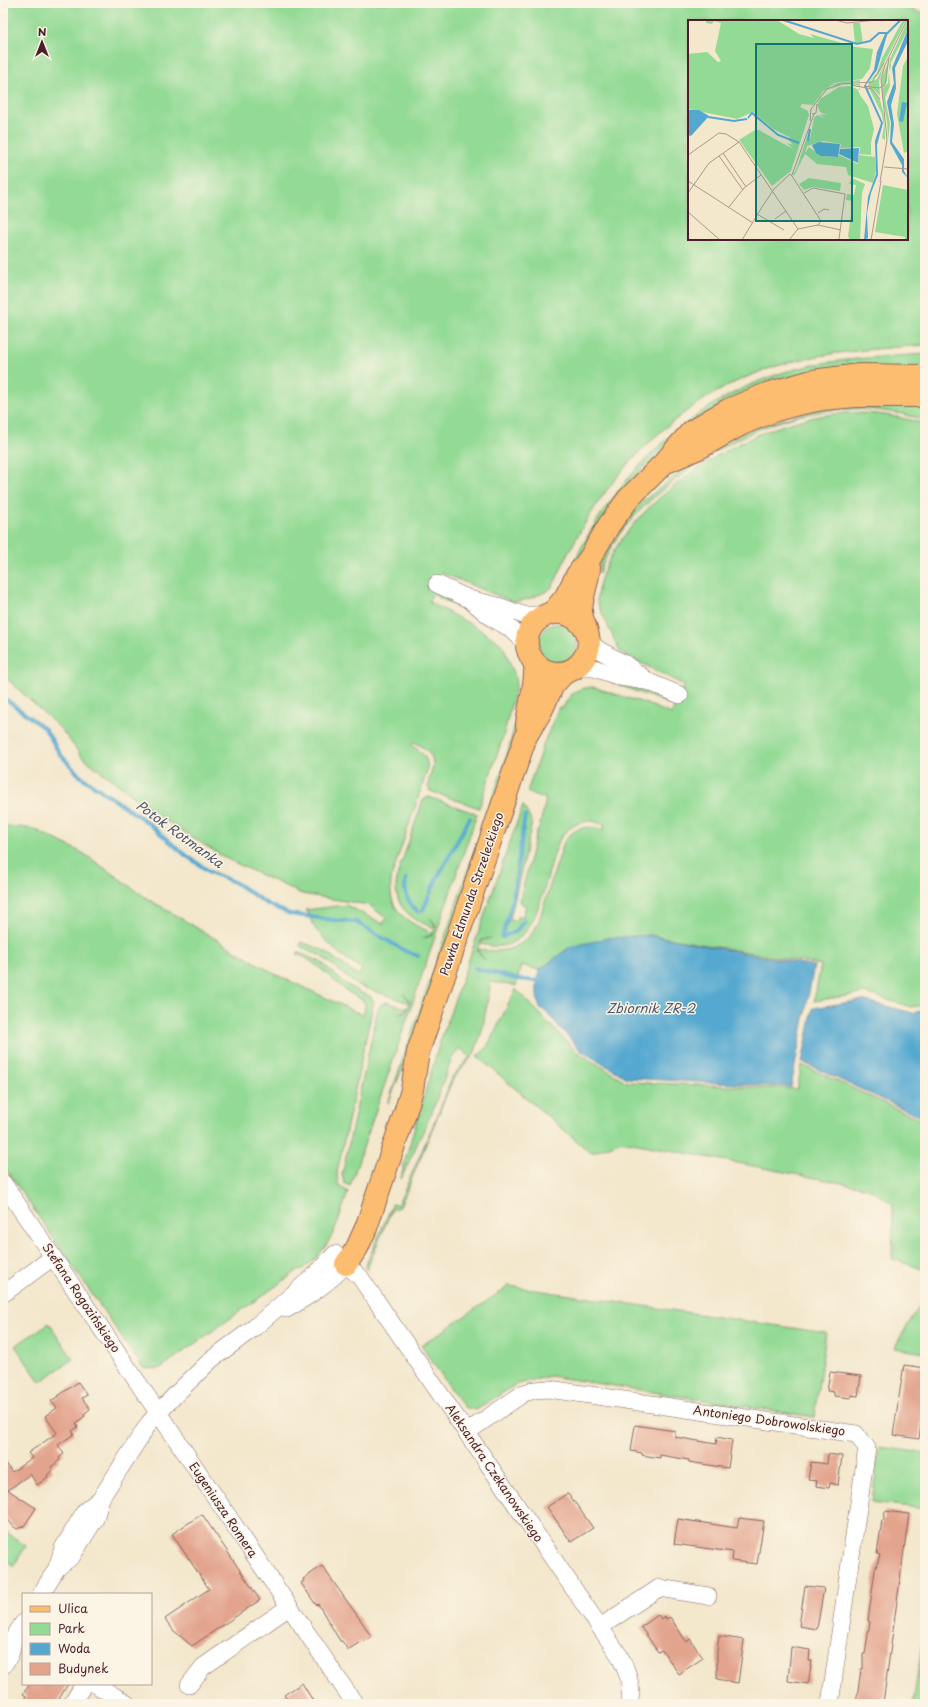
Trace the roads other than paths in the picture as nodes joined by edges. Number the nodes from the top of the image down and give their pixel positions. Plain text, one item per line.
1 (924, 392) edge
2 (590, 558) junction
3 (437, 584) dead end
4 (469, 599) junction
5 (548, 614) junction
6 (586, 632) junction
7 (531, 656) junction
8 (569, 671) junction
9 (649, 682) junction
10 (680, 695) dead end
11 (526, 736) junction
12 (3, 1184) edge
13 (53, 1257) junction
14 (341, 1259) junction
15 (3, 1294) edge
16 (158, 1413) junction
17 (467, 1432) junction
18 (42, 1593) edge
19 (708, 1596) dead end
20 (289, 1607) junction
21 (600, 1627) junction
22 (16, 1636) edge
23 (3, 1666) edge
24 (83, 1685) edge
25 (97, 1685) edge
26 (189, 1685) dead end
27 (72, 1704) edge
28 (127, 1704) edge
29 (355, 1704) edge
30 (629, 1704) edge
31 (830, 1704) edge

1 - 2 main road
2 - 5 main road
2 - 6 main road
3 - 4 street
4 - 5 street
4 - 7 street
5 - 6 main road
5 - 7 main road
6 - 8 main road
6 - 9 street
7 - 8 main road
7 - 11 main road, Pawła Edmunda Strzeleckiego
8 - 9 street
8 - 11 main road, Pawła Edmunda Strzeleckiego
9 - 10 street
11 - 14 main road, Pawła Edmunda Strzeleckiego
12 - 13 street, Stefana Rogozińskiego
13 - 15 street
13 - 16 street, Stefana Rogozińskiego
14 - 16 street, Pawła Edmunda Strzeleckiego
14 - 17 street, Aleksandra Czekanowskiego
16 - 18 street, Pawła Edmunda Strzeleckiego
16 - 20 street, Eugeniusza Romera
17 - 21 street, Aleksandra Czekanowskiego
17 - 31 street, Antoniego Dobrowolskiego
19 - 21 street
20 - 26 street
20 - 29 street, Eugeniusza Romera
21 - 30 street, Aleksandra Czekanowskiego
22 - 23 street
24 - 27 street
25 - 28 street

